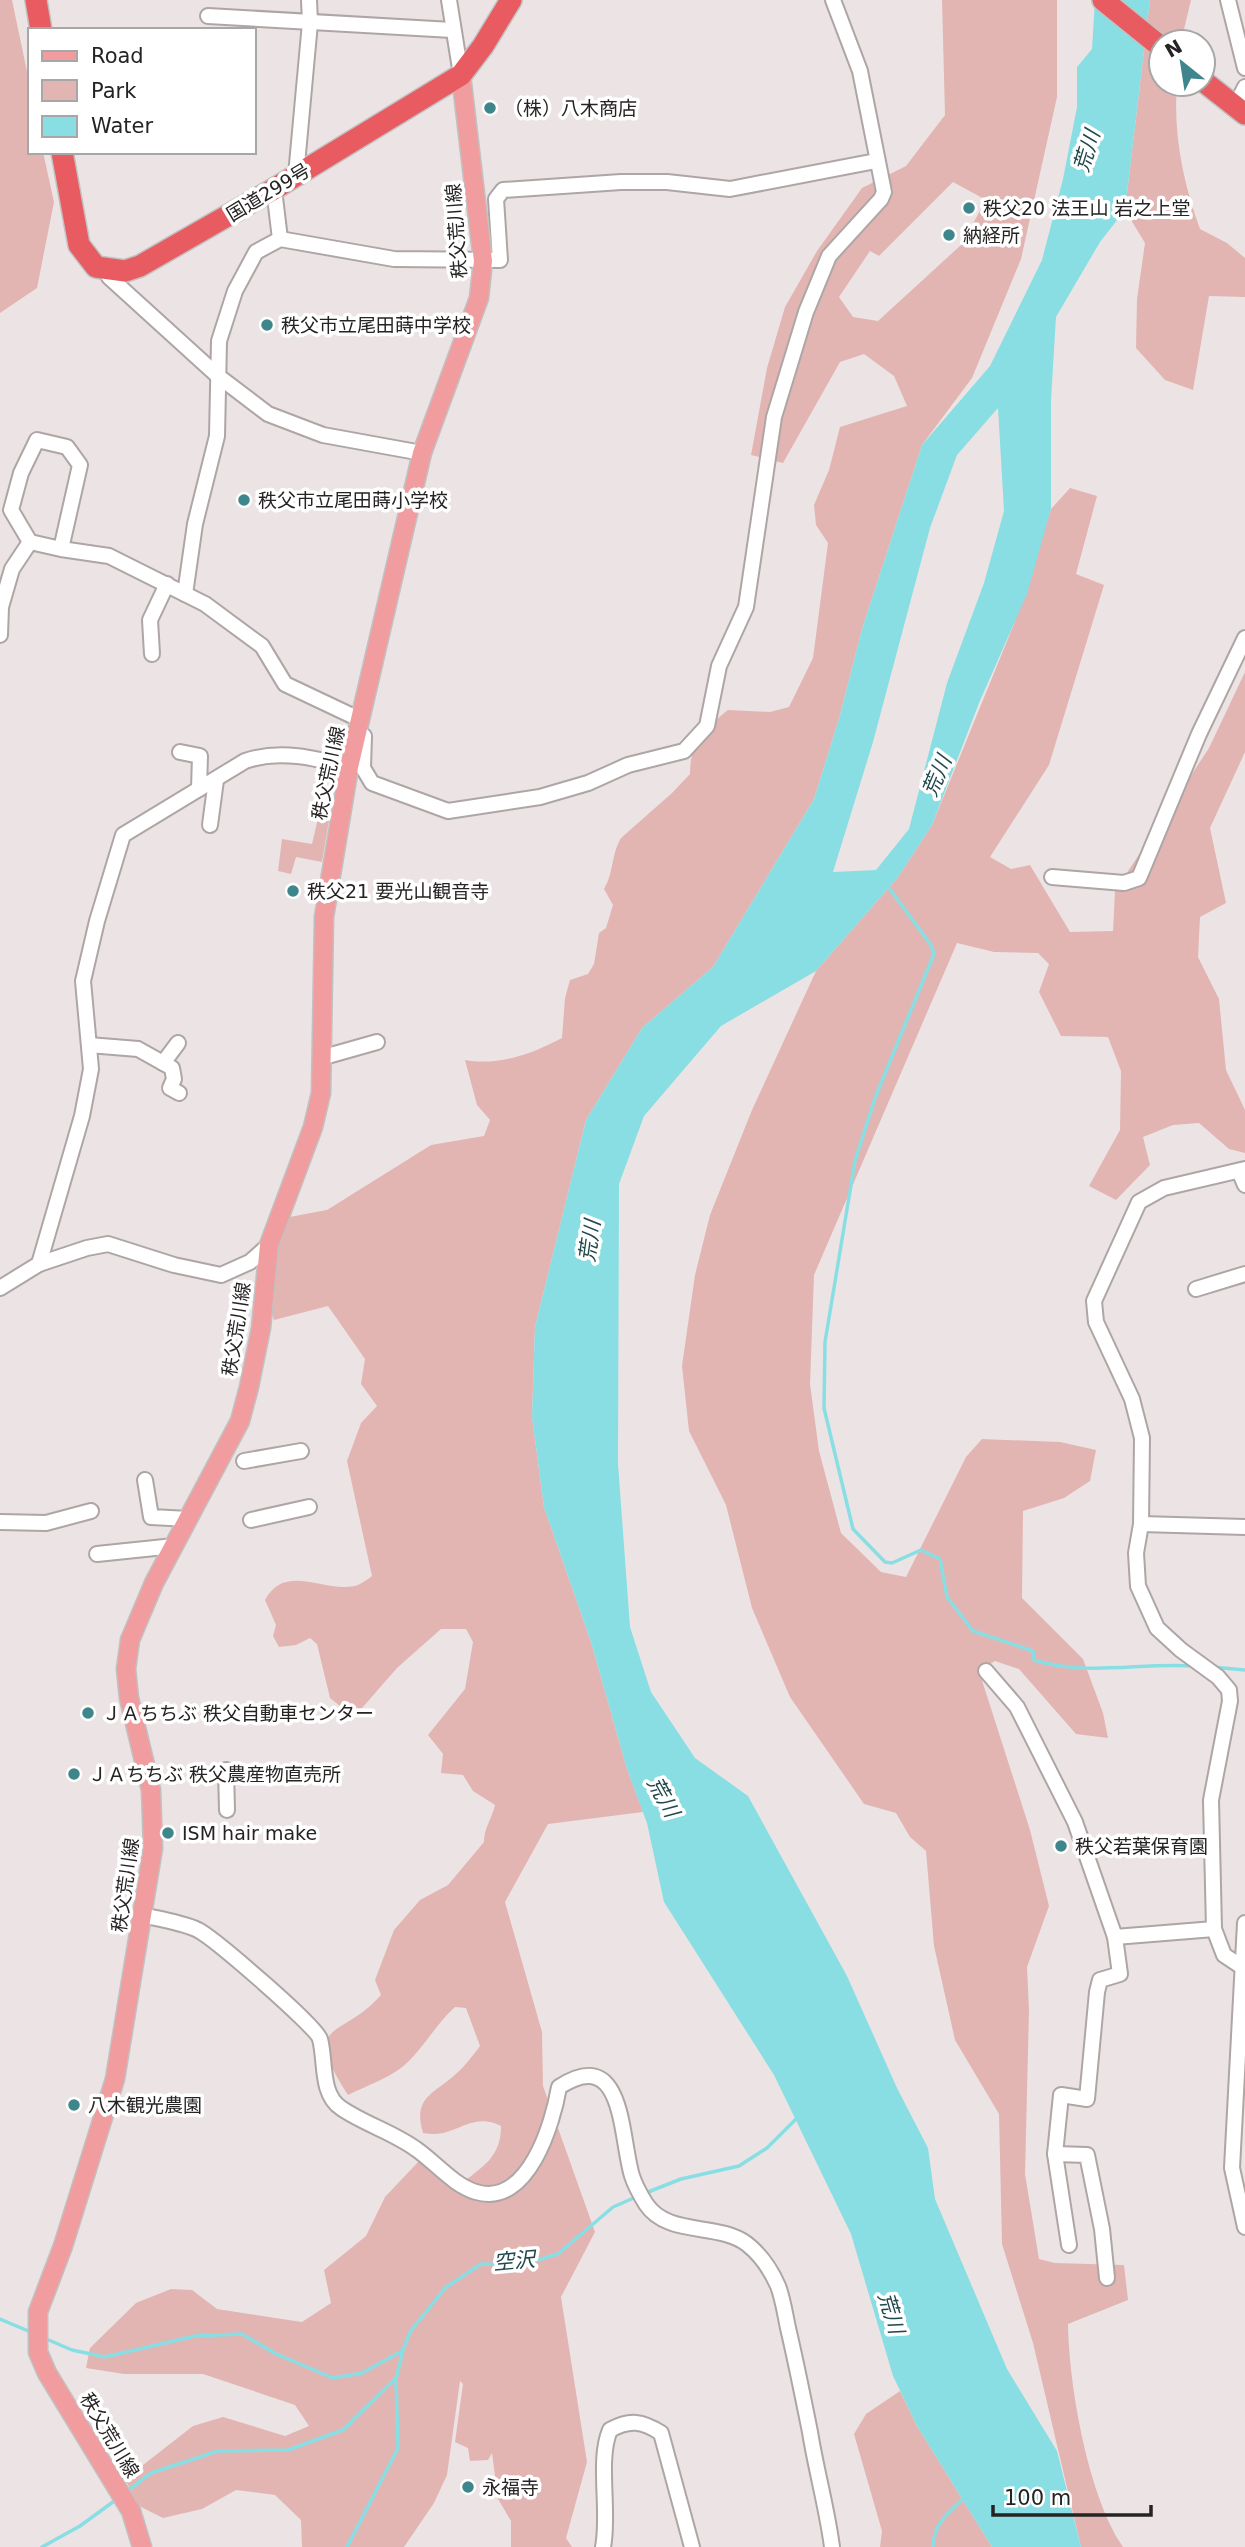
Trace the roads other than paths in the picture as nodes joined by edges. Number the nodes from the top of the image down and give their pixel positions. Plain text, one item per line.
1 (36, 0) edge
2 (309, 0) edge
3 (449, 0) edge
4 (511, 0) edge
5 (833, 0) edge
6 (1103, 0) edge
7 (1228, 0) edge
8 (208, 16) dead end
9 (310, 23) junction
10 (41, 28) edge
11 (452, 30) junction
12 (1147, 36) edge
13 (1245, 68) edge
14 (461, 75) junction
15 (1217, 89) edge
16 (1242, 102) edge
17 (62, 154) edge
18 (877, 161) junction
19 (296, 176) junction
20 (274, 189) junction
21 (280, 239) junction
22 (482, 261) junction
23 (110, 270) junction
24 (218, 376) junction
25 (422, 453) junction
26 (30, 542) junction
27 (61, 549) junction
28 (167, 584) junction
29 (185, 594) junction
30 (0, 635) edge
31 (1245, 638) edge
32 (152, 654) dead end
33 (359, 727) junction
34 (180, 752) dead end
35 (349, 767) junction
36 (216, 780) junction
37 (199, 789) junction
38 (210, 825) dead end
39 (1052, 877) dead end
40 (377, 1042) dead end
41 (178, 1043) dead end
42 (89, 1045) junction
43 (324, 1057) junction
44 (163, 1063) junction
45 (179, 1093) dead end
46 (1243, 1175) edge
47 (269, 1245) junction
48 (39, 1264) junction
49 (1245, 1274) edge
50 (0, 1288) edge
51 (1196, 1289) dead end
52 (300, 1451) dead end
53 (244, 1461) dead end
54 (145, 1480) dead end
55 (309, 1507) dead end
56 (91, 1511) dead end
57 (189, 1519) junction
58 (251, 1520) dead end
59 (0, 1522) edge
60 (1141, 1524) junction
61 (1245, 1527) edge
62 (174, 1546) junction
63 (97, 1554) dead end
64 (986, 1671) dead end
65 (226, 1770) dead end
66 (227, 1810) dead end
67 (141, 1915) junction
68 (1245, 1923) edge
69 (1214, 1929) junction
70 (1115, 1937) junction
71 (1243, 1971) edge
72 (1055, 2154) junction
73 (1245, 2227) edge
74 (1069, 2245) dead end
75 (1107, 2278) dead end
76 (142, 2547) edge
77 (603, 2547) edge
78 (692, 2547) edge
79 (832, 2547) edge

1 - 10 highway
2 - 9 street
3 - 11 street
4 - 14 highway, 国道299号
5 - 18 street
6 - 12 highway
7 - 13 street
8 - 9 street
9 - 11 street
9 - 19 street
11 - 14 street
14 - 19 highway, 国道299号
14 - 22 main road, 秩父荒川線
15 - 16 highway
17 - 23 highway
18 - 22 street
18 - 33 street
19 - 20 highway, 国道299号
20 - 21 street
20 - 23 highway, 国道299号
21 - 22 street
21 - 24 street
22 - 25 main road, 秩父荒川線
23 - 24 street
24 - 25 street
24 - 29 street
25 - 33 main road, 秩父荒川線
26 - 27 street
26 - 27 street
26 - 30 street
27 - 28 street
28 - 29 street
28 - 32 street
29 - 33 street
31 - 39 street
33 - 35 main road, 秩父荒川線
34 - 37 street
35 - 36 street
35 - 43 main road, 秩父荒川線
36 - 37 street
36 - 38 street
37 - 42 street
40 - 43 street
41 - 44 street
42 - 44 street
42 - 48 street
43 - 47 main road, 秩父荒川線
44 - 45 street
46 - 60 street
47 - 48 street
47 - 57 main road, 秩父荒川線
48 - 50 street
49 - 51 street
52 - 53 street
54 - 57 street
55 - 58 street
56 - 59 street
57 - 62 main road, 秩父荒川線
60 - 61 street
60 - 69 street
62 - 63 street
62 - 67 main road, 秩父荒川線
64 - 70 street
65 - 66 street
67 - 76 main road, 秩父荒川線
67 - 79 street
68 - 71 street
69 - 70 street
69 - 71 street
70 - 72 street
71 - 73 street
72 - 74 street
72 - 75 street
77 - 78 street

